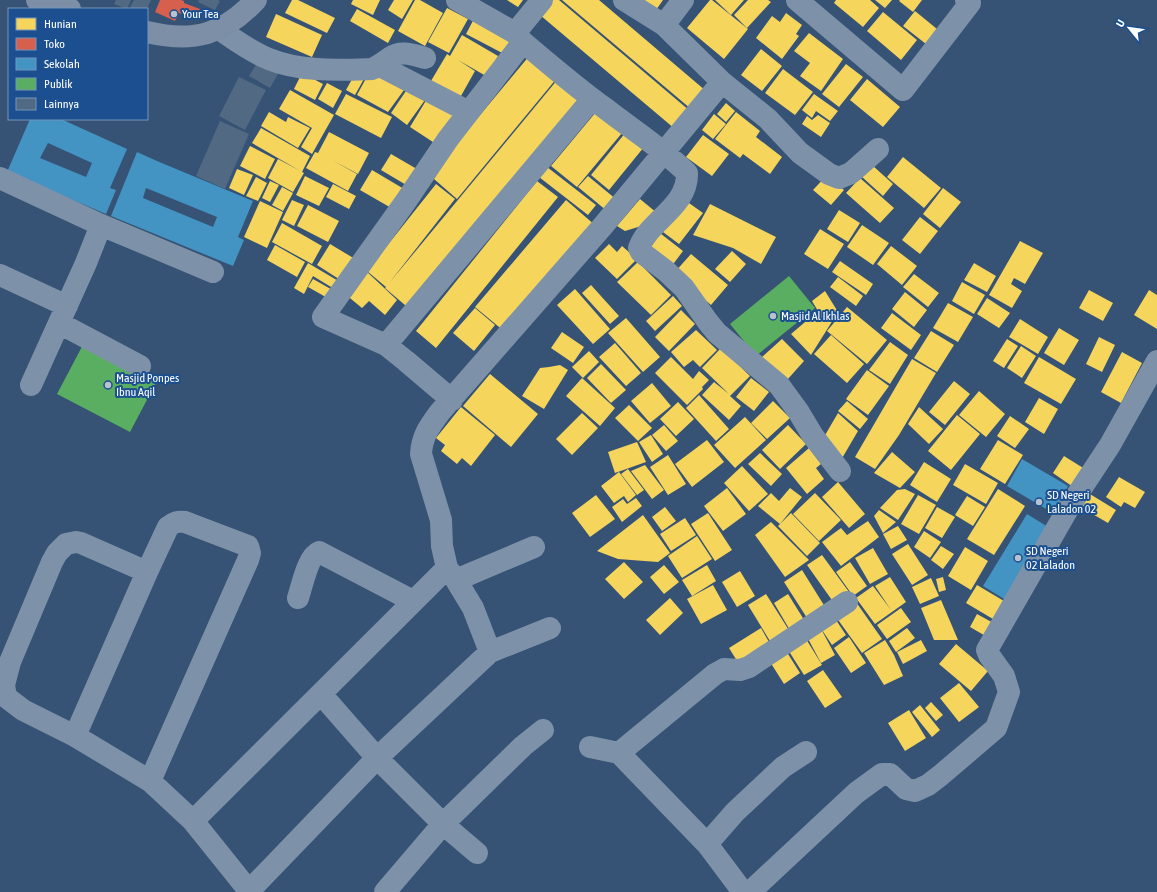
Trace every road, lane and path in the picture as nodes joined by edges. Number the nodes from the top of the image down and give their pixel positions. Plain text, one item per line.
1 (36, 0) edge
2 (256, 0) edge
3 (457, 0) edge
4 (542, 0) edge
5 (624, 0) edge
6 (683, 0) edge
7 (797, 0) edge
8 (966, 0) edge
9 (66, 8) edge
10 (664, 25) junction
11 (219, 29) junction
12 (148, 32) edge
13 (519, 38) junction
14 (425, 58) dead end
15 (380, 66) junction
16 (722, 82) junction
17 (592, 99) junction
18 (469, 112) junction
19 (878, 149) dead end
20 (664, 153) junction
21 (0, 178) edge
22 (101, 225) junction
23 (213, 272) dead end
24 (0, 275) edge
25 (63, 315) junction
26 (386, 345) junction
27 (1157, 361) edge
28 (140, 366) dead end
29 (31, 385) dead end
30 (452, 400) junction
31 (840, 471) dead end
32 (534, 546) dead end
33 (146, 572) junction
34 (452, 574) junction
35 (298, 598) dead end
36 (413, 601) junction
37 (846, 602) dead end
38 (550, 628) dead end
39 (490, 652) junction
40 (320, 694) junction
41 (543, 730) dead end
42 (75, 736) junction
43 (590, 747) dead end
44 (806, 752) dead end
45 (619, 753) junction
46 (377, 758) junction
47 (150, 781) junction
48 (194, 821) junction
49 (443, 824) junction
50 (707, 844) junction
51 (477, 853) dead end
52 (752, 890) edge
53 (249, 892) edge
54 (385, 892) edge

1 - 9 main road
2 - 11 main road
3 - 13 street
4 - 13 street
5 - 10 street
6 - 10 street
7 - 8 street
10 - 16 street
11 - 12 main road
11 - 15 street
13 - 17 street
13 - 18 street
14 - 15 street
15 - 18 street
16 - 19 street
16 - 20 street
17 - 20 street
17 - 26 street
18 - 26 street
20 - 30 street
20 - 31 street
21 - 22 street
22 - 23 street
22 - 25 street
24 - 25 street
25 - 28 street
25 - 29 street
26 - 30 street
27 - 52 street
30 - 34 street
32 - 34 street
33 - 42 street
33 - 42 street
33 - 47 street
34 - 36 street
34 - 39 street
35 - 36 street
36 - 40 street
37 - 45 street
38 - 39 street
39 - 46 street
40 - 46 street
40 - 48 street
41 - 49 street
42 - 47 street
43 - 45 street
44 - 50 street
45 - 50 street
46 - 49 street
46 - 53 street
47 - 48 street
48 - 53 street
49 - 51 street
49 - 54 street
50 - 52 street

